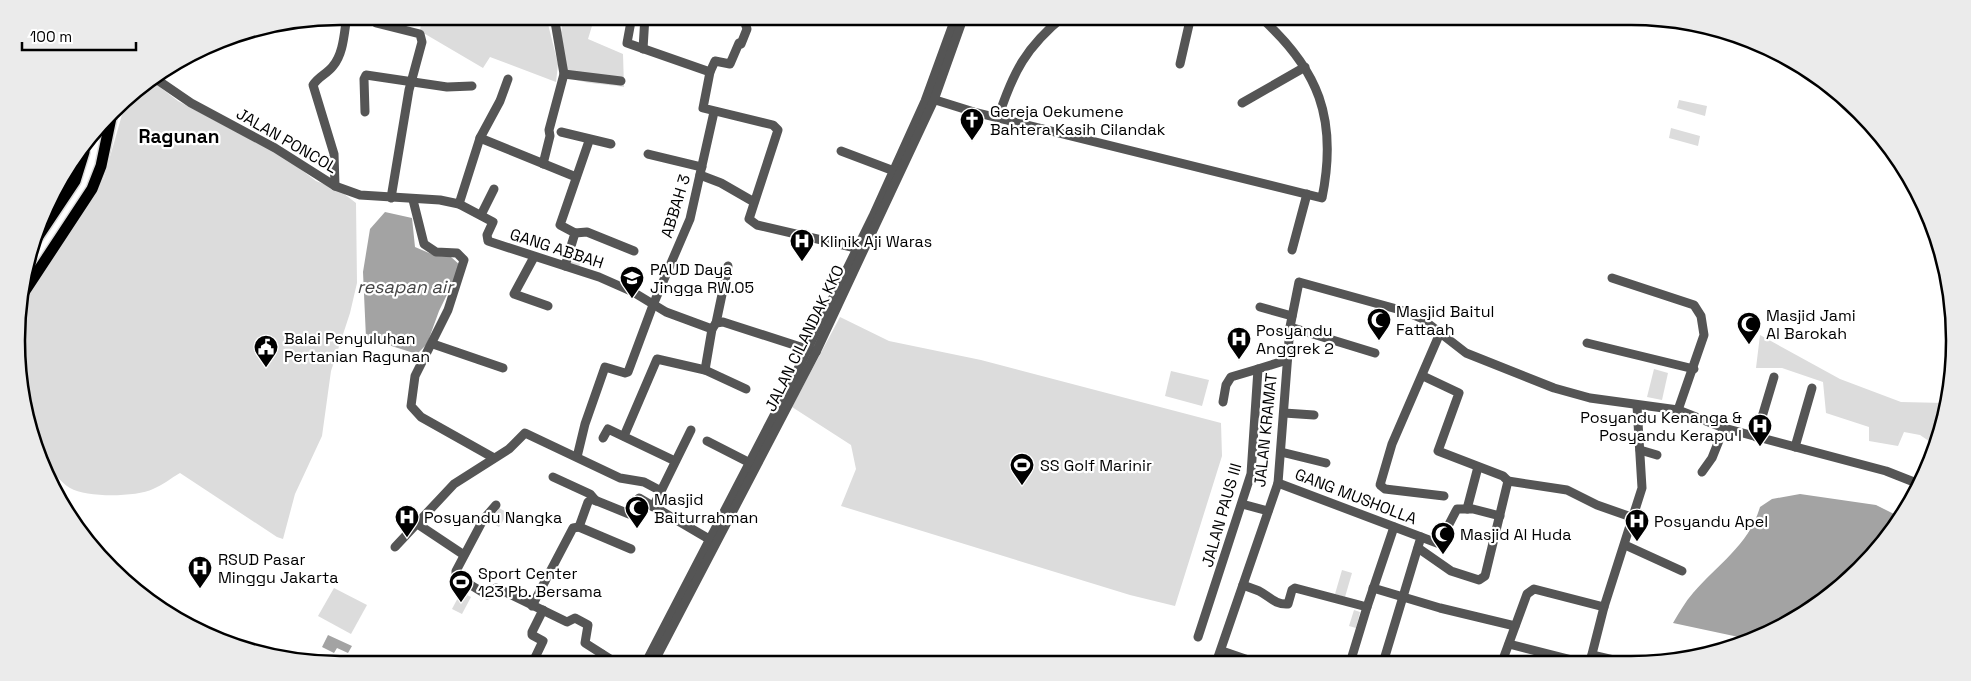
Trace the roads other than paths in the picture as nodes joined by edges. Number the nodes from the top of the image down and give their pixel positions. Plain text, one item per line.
1 (345, 25) edge
2 (384, 25) edge
3 (556, 25) edge
4 (630, 25) edge
5 (645, 25) edge
6 (746, 25) edge
7 (953, 25) edge
8 (960, 25) edge
9 (1053, 25) edge
10 (1189, 25) edge
11 (1269, 25) edge
12 (643, 49) junction
13 (1180, 64) dead end
14 (1305, 67) junction
15 (710, 72) junction
16 (564, 74) junction
17 (508, 80) dead end
18 (411, 81) junction
19 (621, 81) dead end
20 (160, 82) edge
21 (472, 86) dead end
22 (930, 98) junction
23 (1242, 104) dead end
24 (365, 112) dead end
25 (714, 112) junction
26 (998, 118) junction
27 (110, 125) edge
28 (561, 132) dead end
29 (480, 138) junction
30 (589, 140) junction
31 (611, 144) dead end
32 (841, 152) dead end
33 (648, 154) dead end
34 (82, 160) edge
35 (543, 164) junction
36 (701, 171) junction
37 (894, 171) junction
38 (576, 177) junction
39 (335, 186) junction
40 (494, 189) dead end
41 (1307, 194) junction
42 (391, 198) junction
43 (413, 200) junction
44 (754, 202) junction
45 (459, 204) junction
46 (481, 215) junction
47 (48, 222) edge
48 (575, 233) junction
49 (856, 248) junction
50 (1292, 250) dead end
51 (634, 251) dead end
52 (534, 256) junction
53 (565, 266) junction
54 (728, 266) dead end
55 (1612, 278) dead end
56 (845, 281) junction
57 (30, 283) edge
58 (652, 305) junction
59 (548, 306) dead end
60 (1260, 307) dead end
61 (1292, 316) junction
62 (714, 326) junction
63 (1290, 327) junction
64 (1443, 335) junction
65 (1587, 343) dead end
66 (433, 344) junction
67 (812, 350) junction
68 (1375, 352) dead end
69 (1287, 360) junction
70 (503, 368) dead end
71 (1258, 369) junction
72 (1694, 369) junction
73 (705, 370) junction
74 (1423, 376) junction
75 (1774, 377) dead end
76 (1812, 388) dead end
77 (746, 390) dead end
78 (1222, 402) dead end
79 (1637, 406) junction
80 (1678, 410) junction
81 (1284, 413) junction
82 (1314, 415) dead end
83 (1724, 428) junction
84 (691, 430) dead end
85 (624, 436) junction
86 (1756, 437) junction
87 (603, 438) dead end
88 (707, 441) dead end
89 (1795, 447) junction
90 (1640, 450) junction
91 (1281, 452) junction
92 (1658, 455) dead end
93 (577, 457) junction
94 (494, 458) junction
95 (675, 461) junction
96 (1326, 463) dead end
97 (754, 464) junction
98 (1478, 467) junction
99 (1702, 472) dead end
100 (553, 477) dead end
101 (1508, 481) junction
102 (1912, 481) edge
103 (1278, 484) junction
104 (660, 491) junction
105 (1444, 496) dead end
106 (596, 501) junction
107 (1242, 504) junction
108 (496, 505) dead end
109 (653, 507) junction
110 (1467, 509) junction
111 (1268, 511) junction
112 (1500, 516) junction
113 (1634, 518) junction
114 (416, 523) junction
115 (580, 527) junction
116 (1394, 527) junction
117 (709, 539) junction
118 (1420, 542) junction
119 (1625, 545) junction
120 (395, 547) dead end
121 (631, 549) dead end
122 (464, 555) junction
123 (1682, 572) dead end
124 (1243, 586) junction
125 (1373, 588) junction
126 (1404, 596) junction
127 (532, 606) junction
128 (1367, 607) junction
129 (1604, 607) junction
130 (543, 610) junction
131 (1515, 626) junction
132 (1198, 637) dead end
133 (1509, 644) junction
134 (1222, 650) junction
135 (602, 654) joint
136 (536, 656) edge
137 (605, 656) edge
138 (652, 656) edge
139 (652, 656) edge
140 (1219, 656) edge
141 (1238, 656) edge
142 (1352, 656) edge
143 (1385, 656) edge
144 (1504, 656) edge
145 (1556, 656) edge
146 (1592, 656) edge

1 - 39 street
2 - 18 street
3 - 16 street
4 - 12 street
5 - 12 street
6 - 15 street
7 - 22 street, JALAN CILANDAK KKO
8 - 22 street, JALAN CILANDAK KKO
9 - 26 street
10 - 13 street
11 - 14 street
12 - 15 street
14 - 23 street
14 - 41 street
15 - 25 street
16 - 19 street
16 - 35 street
17 - 29 street
18 - 21 street
18 - 24 street
18 - 42 street
20 - 39 street, JALAN PONCOL
22 - 26 street
22 - 37 street, JALAN CILANDAK KKO
22 - 56 street, JALAN CILANDAK KKO
25 - 36 street, ABBAH 3
25 - 44 street
26 - 41 street
27 - 57 main road
28 - 30 street
29 - 35 street
29 - 45 street
30 - 31 street
30 - 38 street
32 - 37 street
33 - 36 street
34 - 47 main road
35 - 38 street
36 - 44 street
36 - 58 street, ABBAH 3
37 - 49 street, JALAN CILANDAK KKO
38 - 48 street
39 - 42 street, JALAN PONCOL
40 - 46 street
41 - 50 street
42 - 43 street, JALAN PONCOL
43 - 45 street
43 - 66 street
44 - 49 street
45 - 46 street
46 - 52 street, GANG ABBAH
48 - 51 street
48 - 53 street
49 - 56 street, JALAN CILANDAK KKO
52 - 53 street, GANG ABBAH
52 - 59 street
53 - 58 street, GANG ABBAH
54 - 62 street
55 - 72 street
56 - 67 street, JALAN CILANDAK KKO
58 - 62 street, GANG ABBAH
58 - 93 street, ABBAH 3
60 - 61 street
61 - 63 street, JALAN KRAMAT
61 - 64 street, JALAN KRAMAT
62 - 67 street, GANG ABBAH
62 - 73 street
63 - 68 street
63 - 69 street, JALAN KRAMAT
64 - 74 street
64 - 79 street
65 - 72 street
66 - 70 street
66 - 94 street
67 - 97 street, JALAN CILANDAK KKO
69 - 71 street
69 - 81 street, JALAN KRAMAT
71 - 78 street
71 - 107 street, JALAN PAUS III
72 - 80 street
73 - 77 street
73 - 85 street
74 - 98 street
74 - 105 street
75 - 86 street
76 - 89 street
79 - 80 street
79 - 90 street
80 - 83 street
81 - 82 street
81 - 91 street, JALAN KRAMAT
83 - 86 street
83 - 99 street
84 - 95 street
85 - 87 street
85 - 95 street
86 - 89 street
88 - 97 street
89 - 102 street
90 - 92 street
90 - 113 street
91 - 96 street
91 - 103 street, JALAN KRAMAT
93 - 94 street
93 - 104 street
94 - 114 street
95 - 104 street
97 - 117 street, JALAN CILANDAK KKO
97 - 138 street, JALAN CILANDAK KKO
98 - 101 street
98 - 110 street
100 - 106 street
101 - 112 street
101 - 113 street
103 - 111 street, JALAN KRAMAT
103 - 116 street, GANG MUSHOLLA
104 - 109 street
106 - 109 street
106 - 115 street
107 - 111 street
107 - 132 street, JALAN PAUS III
108 - 122 street
109 - 117 street
110 - 112 street
110 - 118 street
111 - 124 street, JALAN KRAMAT
112 - 118 street
113 - 119 street
114 - 120 street
114 - 122 street
115 - 121 street
115 - 127 street
116 - 118 street, GANG MUSHOLLA
116 - 125 street
117 - 139 street, JALAN CILANDAK KKO
118 - 126 street
119 - 123 street
119 - 129 street
122 - 127 street
124 - 128 street
124 - 134 street, JALAN KRAMAT
125 - 126 street
125 - 128 street
126 - 131 street
126 - 143 street
127 - 130 street
128 - 142 street
129 - 131 street
129 - 146 street
130 - 135 street
130 - 136 street
131 - 133 street
133 - 144 street
133 - 145 street
134 - 140 street, JALAN KRAMAT
134 - 141 street
135 - 137 street

